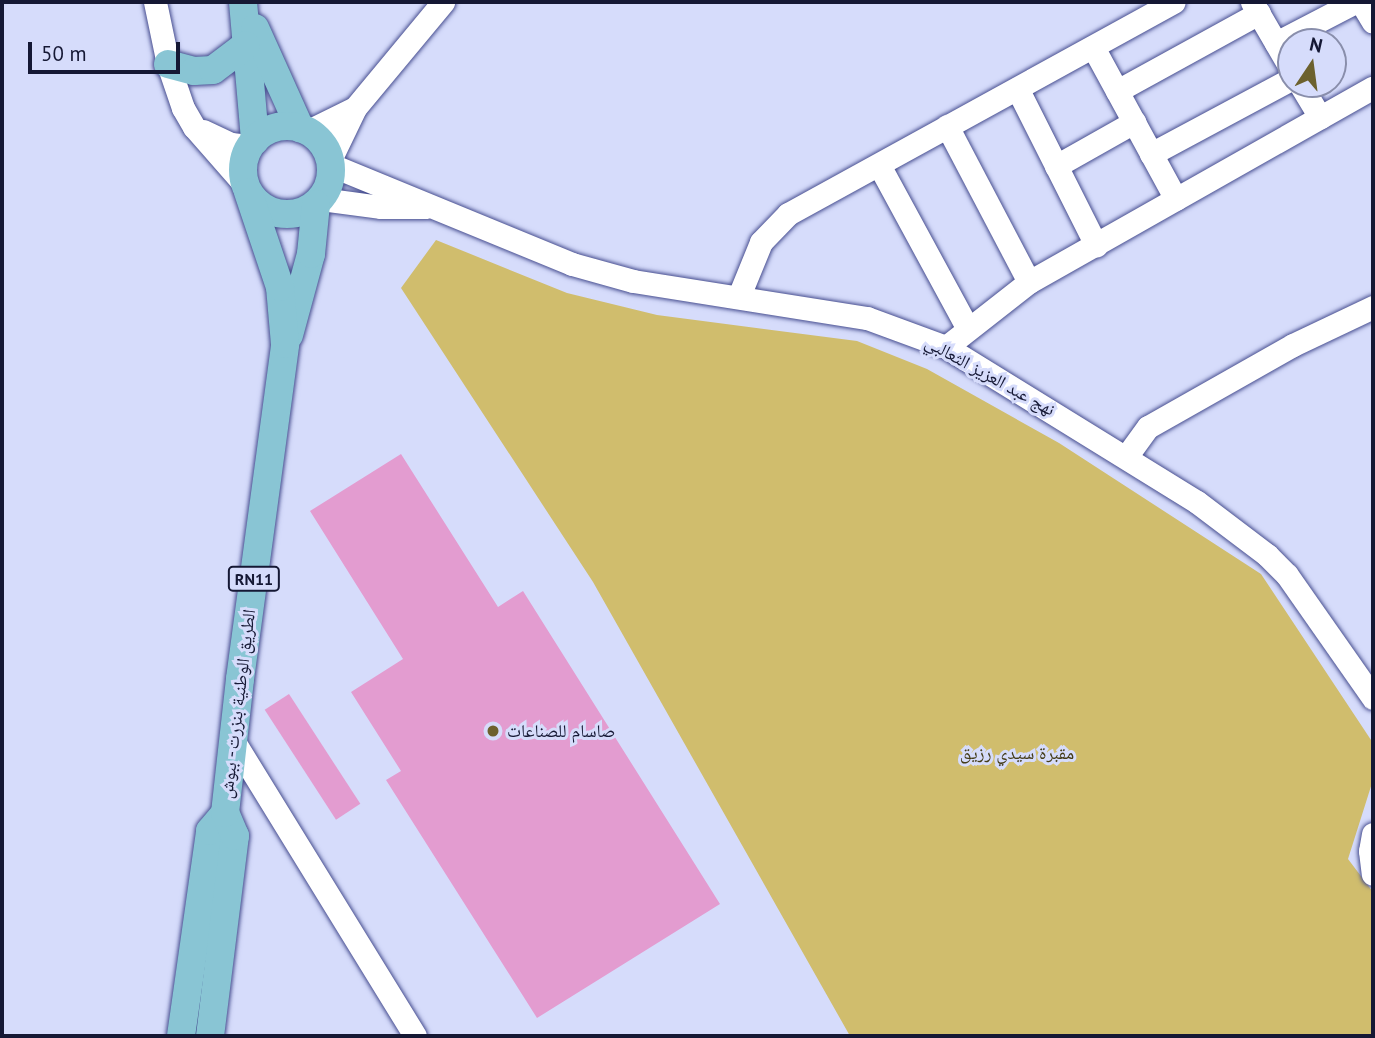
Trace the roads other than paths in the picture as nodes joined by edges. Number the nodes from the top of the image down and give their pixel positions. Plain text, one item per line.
1 (155, 2) edge
2 (244, 2) edge
3 (443, 2) edge
4 (1173, 2) edge
5 (1355, 2) edge
6 (1361, 2) edge
7 (1255, 7) edge
8 (1373, 22) edge
9 (1276, 43) joint
10 (247, 45) junction
11 (1093, 47) junction
12 (168, 64) junction
13 (1277, 86) edge
14 (1373, 87) edge
15 (1018, 90) junction
16 (1117, 91) junction
17 (1308, 98) edge
18 (355, 108) junction
19 (1320, 117) junction
20 (1134, 122) junction
21 (947, 126) junction
22 (194, 127) junction
23 (304, 129) junction
24 (252, 143) junction
25 (1151, 154) junction
26 (330, 162) junction
27 (879, 165) junction
28 (1056, 166) junction
29 (247, 188) junction
30 (1176, 199) junction
31 (318, 201) junction
32 (428, 207) junction
33 (1096, 246) junction
34 (1028, 282) junction
35 (739, 296) junction
36 (1373, 307) edge
37 (967, 327) junction
38 (285, 344) junction
39 (946, 347) junction
40 (1126, 457) junction
41 (1373, 698) edge
42 (233, 740) junction
43 (225, 813) junction
44 (1373, 834) edge
45 (1373, 874) edge
46 (181, 1036) edge
47 (210, 1036) edge
48 (415, 1036) edge

1 - 12 street
2 - 10 main road, RN11
2 - 23 main road, RN11
3 - 18 street
4 - 11 street
5 - 9 street
6 - 8 street
7 - 9 street
7 - 16 street
10 - 12 main road
10 - 24 main road, RN11
11 - 15 street
11 - 16 street
12 - 22 street
13 - 25 street
14 - 19 street
15 - 21 street
15 - 28 street
16 - 20 street
17 - 19 street
18 - 23 street
18 - 26 street
19 - 30 street
20 - 25 street
20 - 28 street
21 - 27 street
21 - 34 street
22 - 24 street
22 - 29 street
23 - 24 main road
23 - 26 main road, RN11
24 - 29 main road, RN11
25 - 30 street
26 - 31 main road, RN11
26 - 32 street
27 - 35 street
27 - 37 street
28 - 33 street
29 - 31 main road
29 - 38 main road, الطريق الوطنية بنزرت - ببوش / RN11
30 - 33 street
31 - 32 street
31 - 38 main road, الطريق الوطنية بنزرت - ببوش / RN11
32 - 35 street, نهج عبد العزيز الثعالبي
33 - 34 street
34 - 37 street
35 - 39 street, نهج عبد العزيز الثعالبي
36 - 40 street
37 - 39 street
38 - 42 main road, الطريق الوطنية بنزرت - ببوش / RN11
39 - 40 street, نهج عبد العزيز الثعالبي
40 - 41 street, نهج عبد العزيز الثعالبي
42 - 43 main road, الطريق الوطنية بنزرت - ببوش / RN11
42 - 48 street
43 - 46 main road, الطريق الوطنية بنزرت - ببوش / RN11
43 - 47 main road, الطريق الوطنية بنزرت - ببوش / RN11
44 - 45 street

